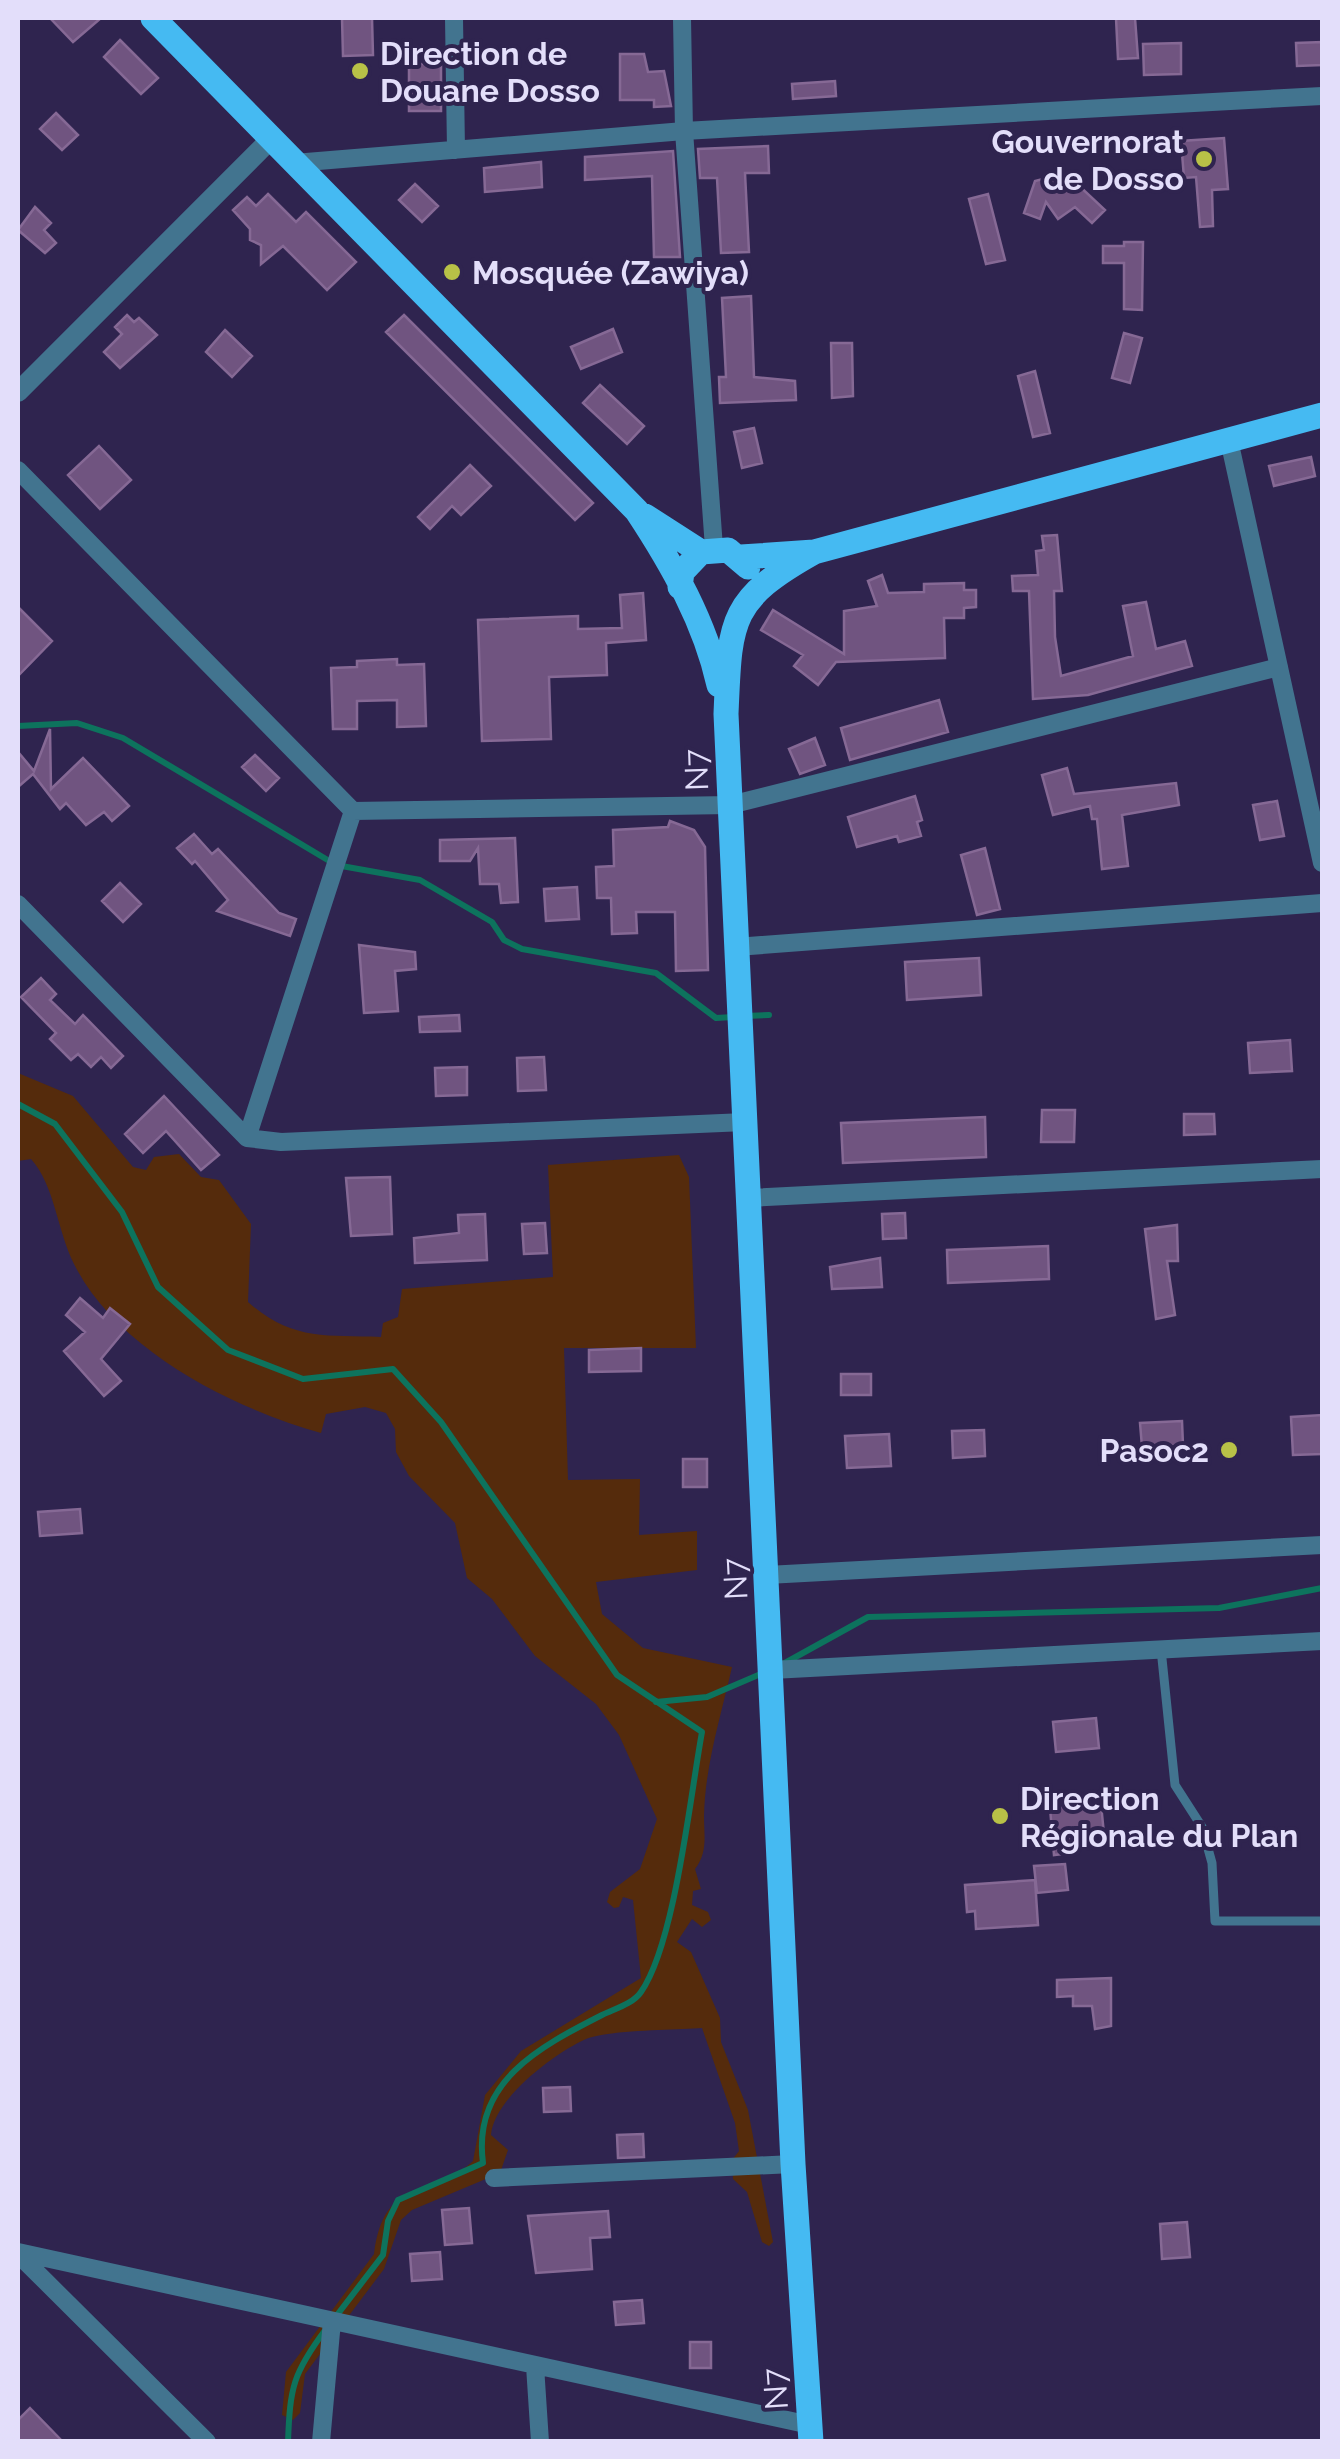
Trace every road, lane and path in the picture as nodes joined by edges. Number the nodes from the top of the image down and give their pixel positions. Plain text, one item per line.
1 (153, 18) edge
2 (454, 18) edge
3 (682, 18) edge
4 (1322, 96) edge
5 (684, 132) junction
6 (270, 140) junction
7 (456, 150) junction
8 (294, 163) junction
9 (18, 392) edge
10 (1322, 415) edge
11 (1229, 440) junction
12 (18, 470) edge
13 (637, 511) junction
14 (707, 550) junction
15 (814, 552) junction
16 (740, 557) junction
17 (680, 587) junction
18 (744, 604) junction
19 (693, 611) junction
20 (1279, 667) junction
21 (726, 714) junction
22 (730, 805) junction
23 (354, 811) junction
24 (1322, 863) edge
25 (1322, 902) edge
26 (18, 904) edge
27 (736, 947) junction
28 (744, 1122) junction
29 (248, 1138) junction
30 (1322, 1169) edge
31 (748, 1198) junction
32 (1322, 1545) edge
33 (767, 1575) junction
34 (1322, 1641) edge
35 (1161, 1649) junction
36 (772, 1670) junction
37 (1322, 1921) edge
38 (793, 2164) junction
39 (494, 2178) dead end
40 (18, 2253) edge
41 (332, 2321) junction
42 (535, 2366) junction
43 (810, 2433) edge
44 (206, 2442) edge
45 (320, 2442) edge
46 (540, 2442) edge

1 - 6 main road
2 - 7 street
3 - 5 street
4 - 5 street
5 - 7 street
5 - 14 street
6 - 8 main road
6 - 9 street
7 - 8 street
8 - 13 main road
10 - 11 main road
11 - 15 main road
11 - 20 street
12 - 23 street
13 - 14 main road
13 - 17 main road
14 - 16 main road
14 - 17 main road
15 - 16 main road
15 - 18 main road
16 - 18 main road
17 - 19 main road
18 - 19 main road
18 - 21 main road
19 - 21 main road
20 - 22 street
20 - 24 street
21 - 22 main road, N7
22 - 23 street
22 - 27 main road, N7
23 - 29 street
25 - 27 street
26 - 29 street
27 - 28 main road, N7
28 - 29 street
28 - 31 main road, N7
30 - 31 street
31 - 33 main road, N7
32 - 33 street
33 - 36 main road, N7
34 - 35 street
35 - 36 street
35 - 37 lane
36 - 38 main road, N7
38 - 39 street
38 - 43 main road, N7
40 - 41 street
40 - 44 street
41 - 42 street
41 - 45 street
42 - 43 street
42 - 46 street

